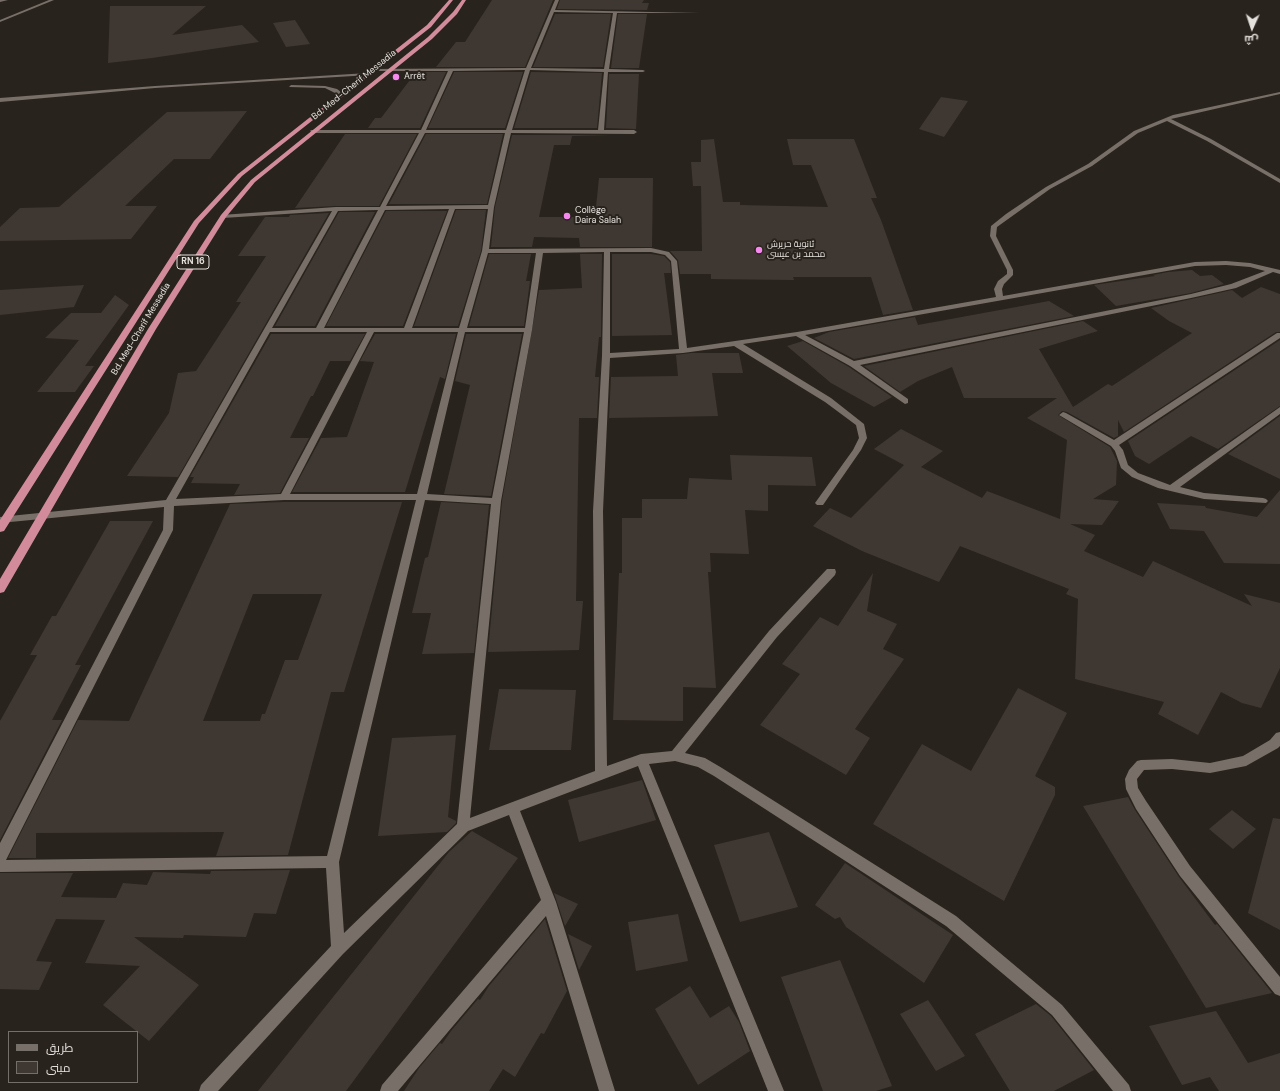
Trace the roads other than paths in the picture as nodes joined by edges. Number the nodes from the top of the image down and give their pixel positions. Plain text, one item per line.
1 (6, 0) edge
2 (52, 0) edge
3 (451, 0) edge
4 (464, 0) edge
5 (557, 0) edge
6 (0, 1) edge
7 (552, 11) junction
8 (616, 12) junction
9 (698, 13) dead end
10 (0, 21) edge
11 (528, 69) junction
12 (451, 70) junction
13 (606, 70) junction
14 (387, 71) junction
15 (643, 71) dead end
16 (370, 72) junction
17 (279, 86) dead end
18 (287, 86) dead end
19 (1280, 94) edge
20 (343, 95) junction
21 (0, 100) edge
22 (0, 103) edge
23 (1166, 119) junction
24 (313, 131) junction
25 (423, 131) junction
26 (601, 132) junction
27 (634, 132) dead end
28 (508, 133) junction
29 (1280, 181) edge
30 (383, 207) junction
31 (453, 207) junction
32 (491, 207) junction
33 (336, 209) junction
34 (223, 216) junction
35 (485, 251) junction
36 (540, 251) junction
37 (607, 251) junction
38 (1276, 271) edge
39 (1000, 299) junction
40 (268, 330) junction
41 (462, 330) junction
42 (528, 330) junction
43 (318, 331) junction
44 (371, 331) junction
45 (407, 331) junction
46 (797, 334) junction
47 (1280, 335) edge
48 (735, 343) junction
49 (683, 351) junction
50 (606, 356) junction
51 (853, 364) junction
52 (905, 400) dead end
53 (1280, 410) edge
54 (1063, 415) dead end
55 (1114, 444) junction
56 (1171, 489) junction
57 (284, 497) junction
58 (421, 497) junction
59 (496, 501) junction
60 (1264, 501) dead end
61 (169, 503) junction
62 (820, 503) dead end
63 (43, 515) junction
64 (3, 520) edge
65 (0, 528) edge
66 (831, 572) dead end
67 (0, 589) edge
68 (1280, 737) edge
69 (675, 756) junction
70 (641, 759) junction
71 (601, 774) junction
72 (514, 809) junction
73 (462, 827) junction
74 (0, 858) edge
75 (332, 862) junction
76 (0, 866) edge
77 (549, 902) junction
78 (338, 949) junction
79 (1280, 989) edge
80 (207, 1091) edge
81 (388, 1091) edge
82 (607, 1091) edge
83 (776, 1091) edge
84 (1123, 1091) edge

1 - 6 street
2 - 10 street
3 - 16 highway, Bd. Med-Cherif Messadia / RN 16
4 - 14 highway, Bd. Med-Cherif Messadia / RN 16
5 - 7 street
7 - 8 street
7 - 11 street
8 - 9 street
8 - 13 street
11 - 12 street
11 - 13 street
11 - 28 street
12 - 14 street
12 - 25 street
13 - 15 street
13 - 26 street
14 - 16 street
14 - 24 highway, Bd. Med-Cherif Messadia / RN 16
16 - 20 highway, Bd. Med-Cherif Messadia / RN 16
16 - 21 street
17 - 22 street
18 - 20 street
19 - 23 street
20 - 64 highway, Bd. Med-Cherif Messadia / RN 16
23 - 29 street
23 - 39 street
24 - 25 street
24 - 34 highway, Bd. Med-Cherif Messadia / RN 16
25 - 28 street
25 - 30 street
26 - 27 street
26 - 28 street
28 - 32 street
30 - 31 street
30 - 33 street
30 - 43 street
31 - 32 street
31 - 45 street
32 - 35 street
33 - 34 street
33 - 40 street
34 - 63 highway, Bd. Med-Cherif Messadia / RN 16
35 - 36 street
35 - 41 street
36 - 37 street
36 - 42 street
37 - 49 street
37 - 50 street
38 - 39 street
38 - 51 street
39 - 46 street
40 - 43 street
40 - 61 street
41 - 42 street
41 - 45 street
41 - 58 street
42 - 59 street
43 - 44 street
44 - 45 street
44 - 57 street
46 - 48 street
46 - 51 street
47 - 55 street
48 - 49 street
48 - 62 street
49 - 50 street
50 - 71 street
51 - 52 street
53 - 56 street
54 - 55 street
55 - 56 street
56 - 60 street
57 - 58 street
57 - 61 street
58 - 59 street
58 - 75 street
59 - 73 street
61 - 63 street
61 - 74 street
63 - 64 street
63 - 67 highway, Bd. Med-Cherif Messadia / RN 16
64 - 65 highway, Bd. Med-Cherif Messadia / RN 16
66 - 69 street
68 - 79 street
69 - 70 street
69 - 84 street
70 - 71 street
70 - 83 street
71 - 72 street
72 - 73 street
72 - 77 street
73 - 78 street
75 - 76 street
75 - 78 street
77 - 81 street
77 - 82 street
78 - 80 street

